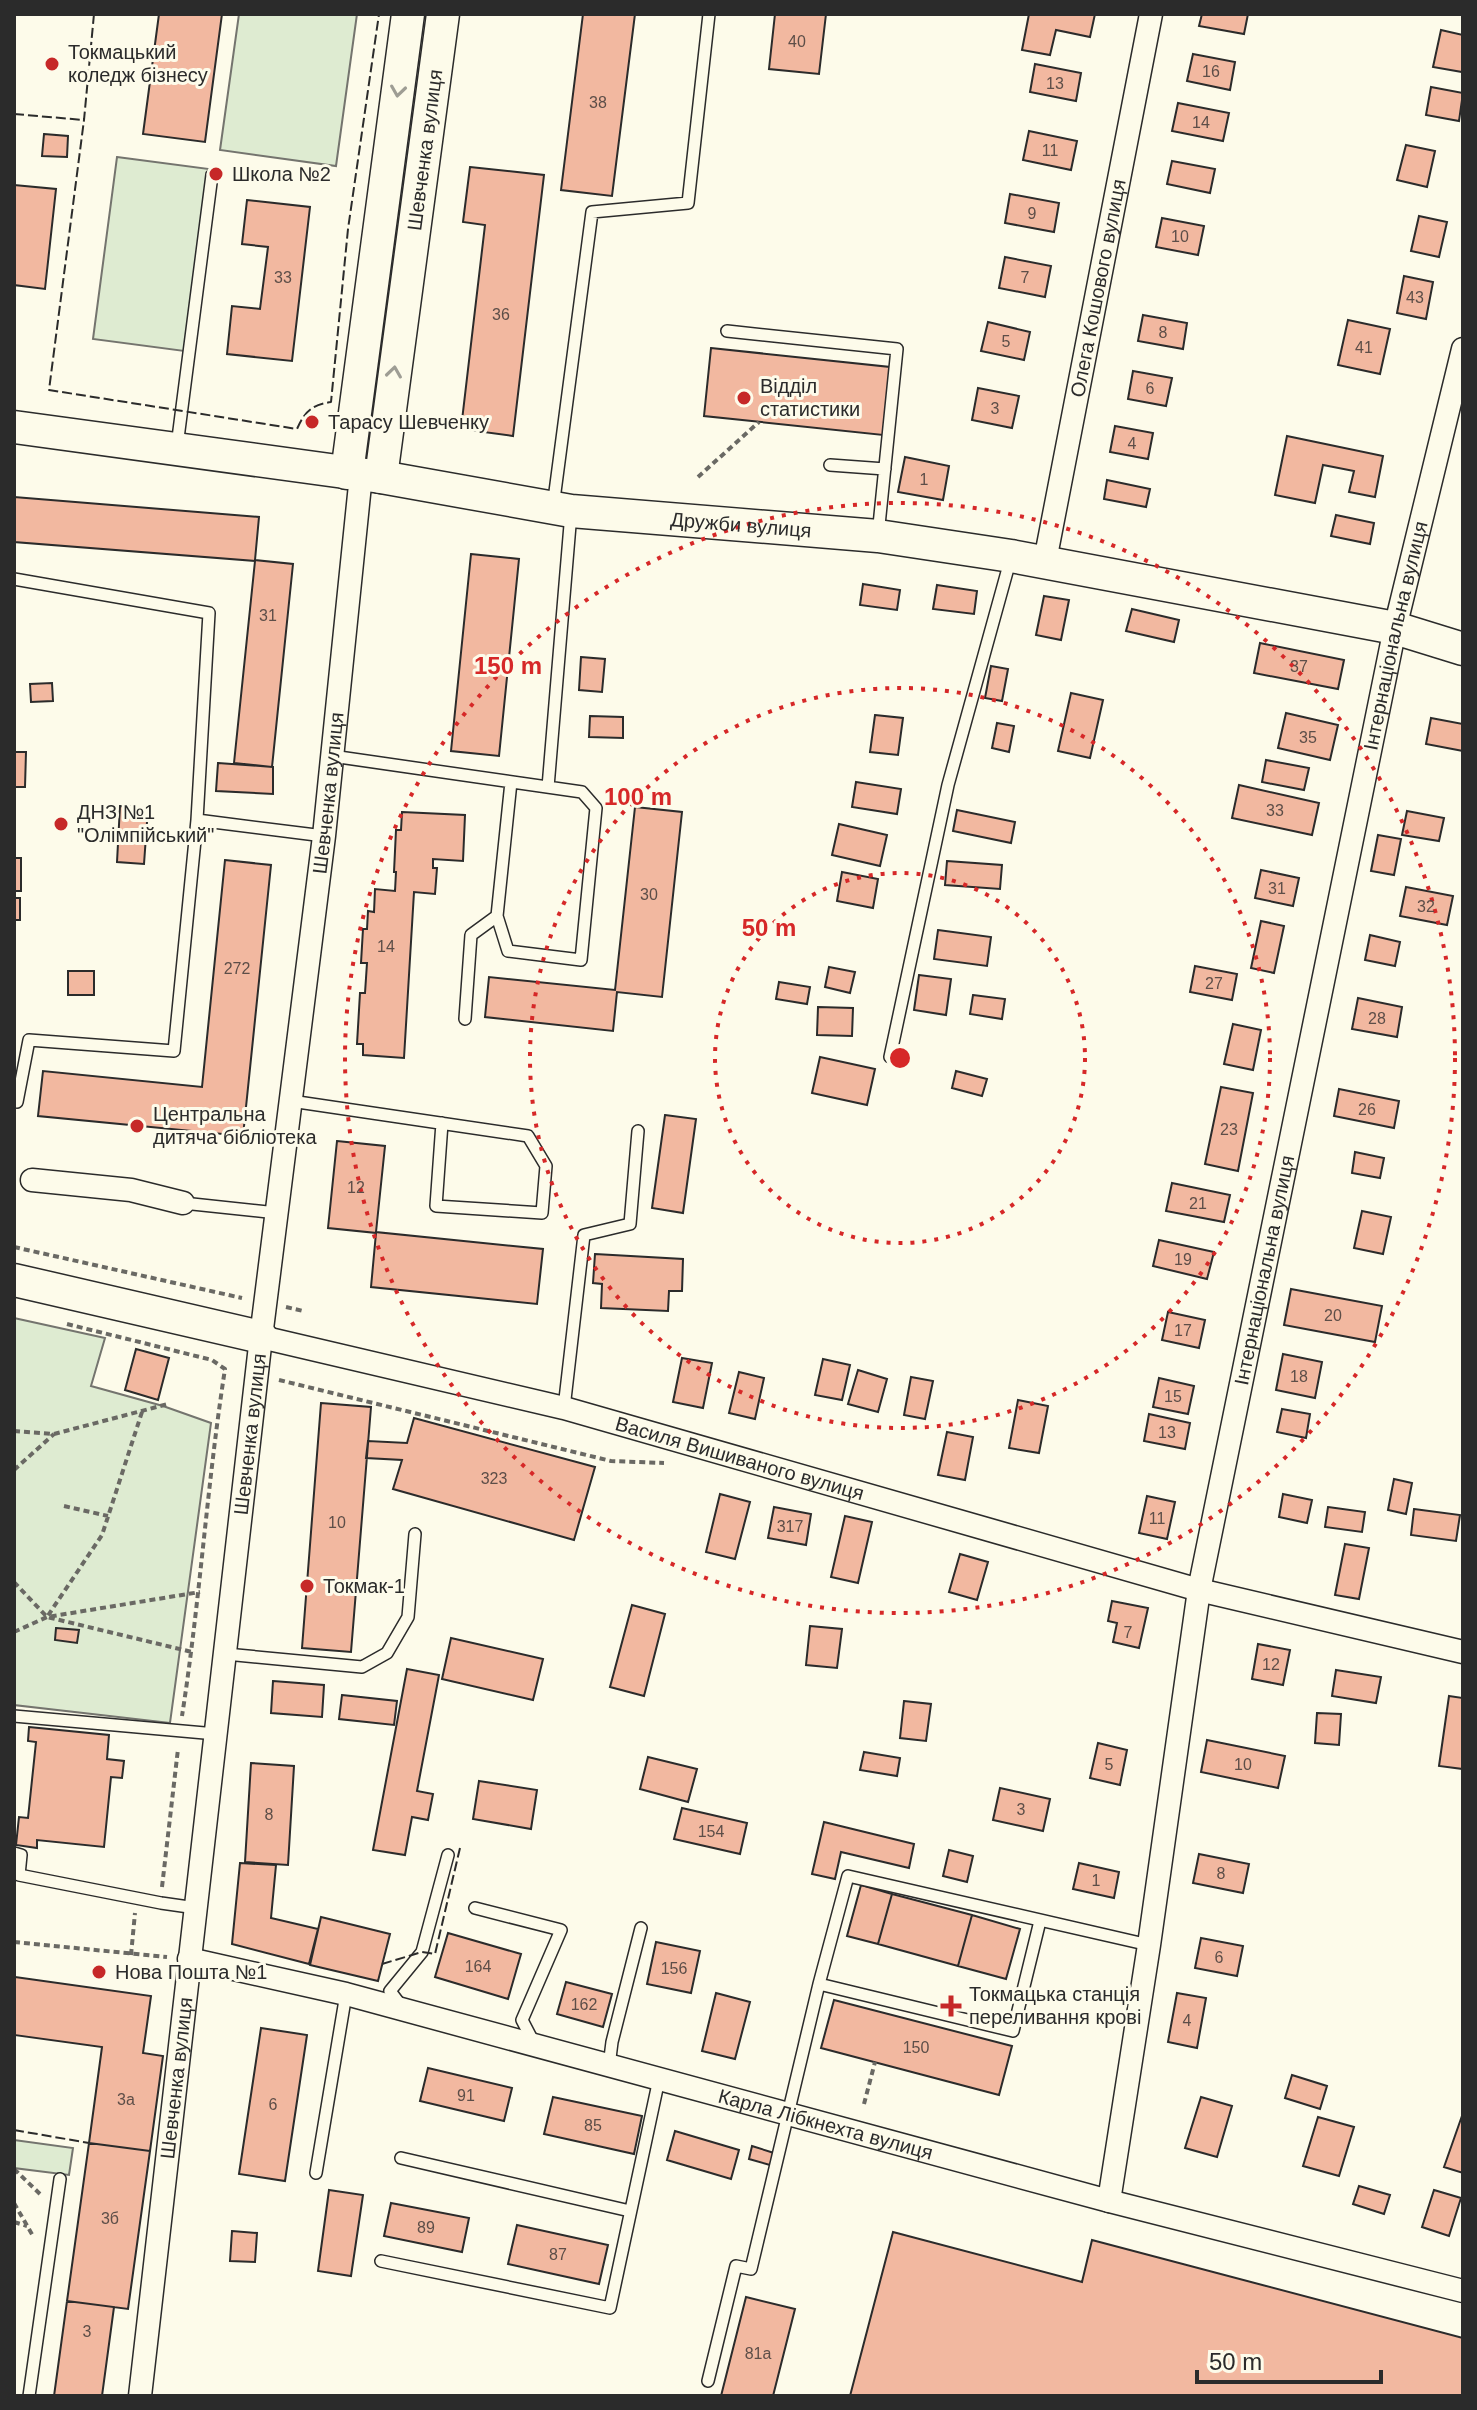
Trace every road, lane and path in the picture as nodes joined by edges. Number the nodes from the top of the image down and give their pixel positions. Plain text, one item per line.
1 (408, 14) edge
2 (443, 14) edge
3 (709, 14) edge
4 (1151, 14) edge
5 (212, 175) dead end
6 (727, 331) dead end
7 (1463, 349) edge
8 (759, 422) dead end
9 (14, 427) edge
10 (176, 450) junction
11 (830, 465) dead end
12 (885, 469) junction
13 (363, 475) junction
14 (698, 477) dead end
15 (562, 509) junction
16 (878, 536) junction
17 (1011, 556) junction
18 (1045, 561) junction
19 (14, 579) edge
20 (1395, 628) junction
21 (1463, 649) edge
22 (332, 756) junction
23 (511, 782) junction
24 (548, 787) junction
25 (197, 820) junction
26 (324, 836) junction
27 (497, 916) junction
28 (465, 1019) dead end
29 (890, 1057) dead end
30 (14, 1101) edge
31 (291, 1101) junction
32 (442, 1123) junction
33 (638, 1131) dead end
34 (32, 1180) dead end
35 (183, 1203) joint
36 (277, 1213) junction
37 (14, 1247) edge
38 (14, 1280) edge
39 (265, 1303) junction
40 (303, 1311) dead end
41 (59, 1322) dead end
42 (261, 1337) junction
43 (225, 1369) junction
44 (257, 1375) junction
45 (168, 1404) dead end
46 (564, 1408) junction
47 (142, 1412) junction
48 (14, 1431) edge
49 (54, 1434) junction
50 (675, 1463) dead end
51 (14, 1470) edge
52 (64, 1506) dead end
53 (108, 1516) junction
54 (415, 1534) dead end
55 (14, 1582) edge
56 (1199, 1590) junction
57 (200, 1592) junction
58 (47, 1617) junction
59 (14, 1632) edge
60 (192, 1652) junction
61 (1463, 1652) edge
62 (226, 1654) junction
63 (14, 1716) edge
64 (180, 1731) junction
65 (217, 1735) junction
66 (14, 1853) edge
67 (448, 1855) dead end
68 (161, 1903) junction
69 (196, 1908) junction
70 (475, 1908) dead end
71 (1040, 1921) junction
72 (641, 1928) dead end
73 (14, 1942) edge
74 (1149, 1945) junction
75 (131, 1955) junction
76 (189, 1959) junction
77 (819, 1984) junction
78 (346, 1994) junction
79 (405, 2010) junction
80 (536, 2046) junction
81 (875, 2062) dead end
82 (609, 2066) junction
83 (659, 2079) junction
84 (864, 2104) dead end
85 (787, 2114) junction
86 (401, 2158) dead end
87 (14, 2169) edge
88 (316, 2173) dead end
89 (60, 2179) dead end
90 (1109, 2201) junction
91 (14, 2203) edge
92 (57, 2210) junction
93 (630, 2211) junction
94 (14, 2222) edge
95 (27, 2226) junction
96 (381, 2261) dead end
97 (48, 2264) junction
98 (1463, 2291) edge
99 (708, 2381) dead end
100 (29, 2396) edge
101 (140, 2396) edge

1 -> 13 street, Шевченка вулиця
13 -> 2 street, Шевченка вулиця
3 - 15 lane
4 - 18 street, Олега Кошового вулиця
5 - 10 lane
6 - 12 lane
7 - 20 street, Інтернаціональна вулиця
8 - 14 path
9 - 10 street, Дружби вулиця
10 - 13 street, Дружби вулиця
11 - 12 lane
12 - 16 lane
13 - 15 street, Дружби вулиця
13 - 22 street, Шевченка вулиця
15 - 16 street, Дружби вулиця
15 - 24 lane
16 - 17 street, Дружби вулиця
17 - 18 street, Дружби вулиця
17 - 29 lane
18 - 20 street, Дружби вулиця
19 - 25 lane
20 - 21 street, Дружби вулиця
20 - 56 street, Інтернаціональна вулиця
22 - 23 lane
22 - 26 street, Шевченка вулиця
23 - 24 lane
23 - 27 lane
24 - 27 lane
25 - 26 lane
25 - 30 lane
26 - 31 street, Шевченка вулиця
27 - 28 lane
31 - 32 lane
31 - 36 street, Шевченка вулиця
32 - 32 lane
33 - 46 lane
34 - 35 street
35 - 36 lane
36 - 39 street, Шевченка вулиця
37 - 39 path
38 - 42 street, Василя Вишиваного вулиця
39 - 40 path
39 - 42 street, Шевченка вулиця
41 - 43 path
42 - 44 street, Шевченка вулиця
42 - 46 street, Василя Вишиваного вулиця
43 - 44 path
43 - 57 path
44 - 50 path
44 - 62 street, Шевченка вулиця
45 - 47 path
46 - 56 street, Василя Вишиваного вулиця
47 - 49 path
47 - 53 path
48 - 49 path
49 - 51 path
52 - 53 path
53 - 58 path
54 - 62 lane
55 - 58 path
56 - 61 street, Василя Вишиваного вулиця
56 - 74 street, Інтернаціональна вулиця
57 - 58 path
57 - 60 path
58 - 59 path
58 - 60 path
60 - 64 path
62 - 65 street, Шевченка вулиця
63 - 64 lane
64 - 65 lane
64 - 68 path
65 - 69 street, Шевченка вулиця
66 - 68 lane
67 - 79 lane
68 - 69 lane
68 - 75 path
69 - 76 street, Шевченка вулиця
70 - 80 lane
71 - 74 lane
71 - 77 lane
71 - 77 lane
72 - 82 lane
73 - 75 path
74 - 90 street, Інтернаціональна вулиця
75 - 76 path
76 - 78 street, Карла Лібкнехта вулиця
76 - 101 street, Шевченка вулиця
77 - 85 lane
78 - 79 street, Карла Лібкнехта вулиця
78 - 88 lane
79 - 80 street, Карла Лібкнехта вулиця
80 - 82 street, Карла Лібкнехта вулиця
81 - 84 path
82 - 83 street, Карла Лібкнехта вулиця
83 - 85 street, Карла Лібкнехта вулиця
83 - 93 lane
85 - 90 street, Карла Лібкнехта вулиця
85 - 99 lane
86 - 93 lane
87 - 92 path
89 - 92 lane
90 - 98 street, Карла Лібкнехта вулиця
91 - 95 path
92 - 97 lane
93 - 96 lane
94 - 95 path
95 - 97 path
97 - 100 lane

